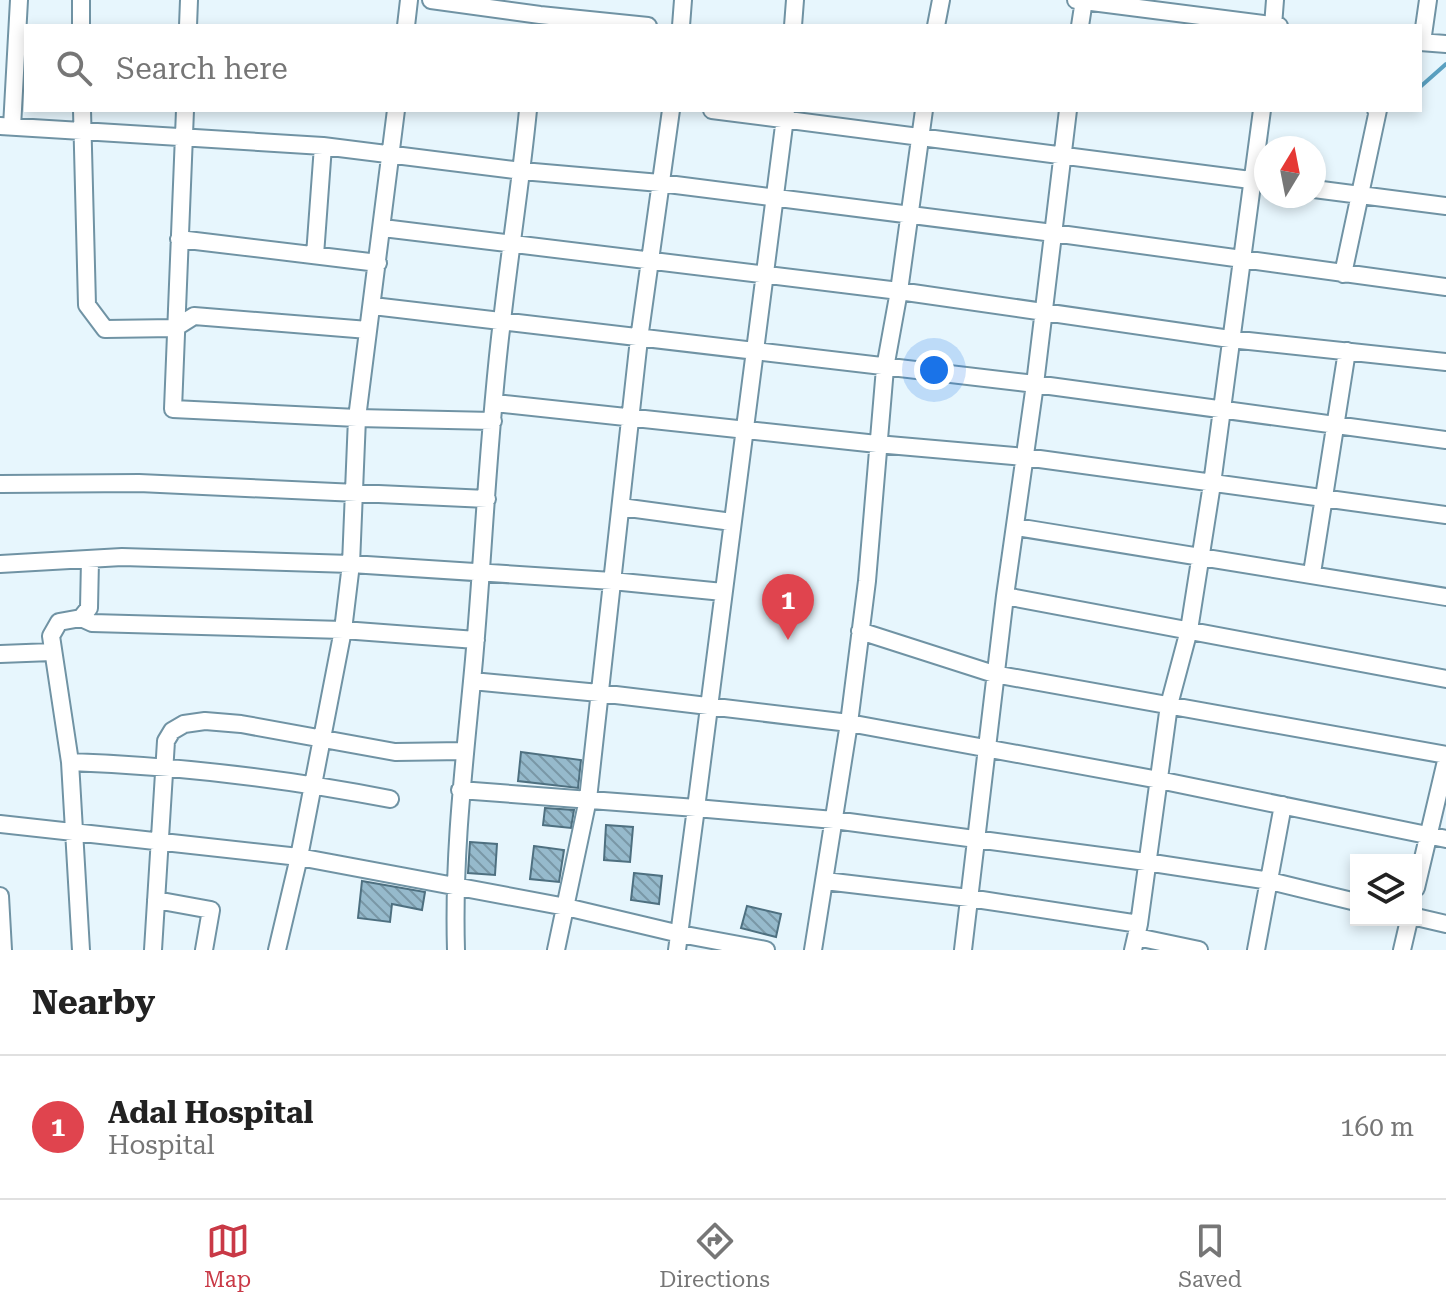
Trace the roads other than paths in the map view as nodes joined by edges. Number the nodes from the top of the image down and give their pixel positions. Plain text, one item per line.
1 (19, 0) edge
2 (81, 0) edge
3 (189, 0) edge
4 (409, 0) edge
5 (431, 0) edge
6 (683, 0) edge
7 (795, 0) edge
8 (941, 0) edge
9 (1076, 0) edge
10 (1084, 0) edge
11 (1275, 0) edge
12 (1428, 0) edge
13 (540, 14) edge
14 (81, 24) edge
15 (188, 24) edge
16 (406, 24) edge
17 (630, 24) edge
18 (681, 24) edge
19 (793, 24) edge
20 (936, 24) edge
21 (1080, 24) edge
22 (1260, 24) edge
23 (1275, 24) edge
24 (1422, 36) edge
25 (1422, 42) edge
26 (1446, 44) edge
27 (20, 53) edge
28 (82, 112) edge
29 (185, 112) edge
30 (396, 112) edge
31 (528, 112) edge
32 (671, 112) edge
33 (741, 112) edge
34 (924, 112) edge
35 (1068, 112) edge
36 (1262, 112) edge
37 (1378, 112) edge
38 (785, 115) edge
39 (6, 126) edge
40 (82, 131) junction
41 (1261, 136) edge
42 (920, 137) junction
43 (185, 138) junction
44 (323, 146) junction
45 (390, 153) junction
46 (1062, 157) junction
47 (522, 171) junction
48 (1254, 180) edge
49 (660, 183) junction
50 (1326, 191) edge
51 (1359, 196) junction
52 (775, 197) junction
53 (1446, 206) edge
54 (1254, 208) edge
55 (909, 215) junction
56 (383, 228) junction
57 (1053, 233) junction
58 (179, 239) junction
59 (514, 244) junction
60 (315, 255) junction
61 (1243, 259) junction
62 (650, 260) junction
63 (378, 263) junction
64 (1343, 274) junction
65 (765, 276) junction
66 (1446, 287) edge
67 (899, 291) junction
68 (373, 306) junction
69 (1042, 310) junction
70 (502, 322) junction
71 (175, 328) junction
72 (368, 330) junction
73 (639, 339) junction
74 (1230, 339) junction
75 (755, 351) junction
76 (1347, 351) junction
77 (1446, 362) edge
78 (885, 368) junction
79 (1035, 384) junction
80 (495, 403) junction
81 (1220, 408) junction
82 (631, 416) junction
83 (357, 418) junction
84 (493, 421) junction
85 (1335, 424) junction
86 (744, 429) junction
87 (1446, 440) edge
88 (877, 444) junction
89 (1025, 457) junction
90 (0, 484) edge
91 (1212, 484) junction
92 (355, 492) junction
93 (487, 499) junction
94 (1325, 499) junction
95 (621, 507) junction
96 (1446, 515) edge
97 (732, 522) junction
98 (1016, 527) junction
99 (1200, 559) junction
100 (90, 560) junction
101 (0, 564) edge
102 (351, 564) junction
103 (482, 572) junction
104 (1312, 573) junction
105 (612, 581) junction
106 (723, 592) junction
107 (1005, 596) junction
108 (1446, 597) edge
109 (81, 618) junction
110 (343, 630) junction
111 (1189, 630) junction
112 (860, 631) junction
113 (476, 640) junction
114 (52, 652) junction
115 (0, 654) edge
116 (994, 674) junction
117 (1446, 679) edge
118 (472, 681) junction
119 (599, 693) junction
120 (1169, 705) junction
121 (709, 706) junction
122 (849, 723) junction
123 (322, 737) junction
124 (986, 746) junction
125 (464, 751) junction
126 (1446, 758) edge
127 (70, 762) junction
128 (164, 766) junction
129 (1159, 780) junction
130 (311, 784) junction
131 (460, 790) junction
132 (390, 799) dead end
133 (588, 799) junction
134 (1283, 805) junction
135 (696, 808) junction
136 (834, 820) junction
137 (0, 824) edge
138 (74, 833) junction
139 (1428, 834) junction
140 (977, 839) junction
141 (1446, 839) edge
142 (160, 841) junction
143 (299, 857) junction
144 (1422, 861) edge
145 (1146, 862) junction
146 (825, 881) junction
147 (1270, 881) junction
148 (454, 885) junction
149 (0, 896) edge
150 (969, 898) junction
151 (156, 900) junction
152 (1350, 901) edge
153 (566, 907) junction
154 (1422, 918) edge
155 (1446, 924) edge
156 (1408, 926) edge
157 (1136, 937) edge
158 (678, 942) edge
159 (3, 950) edge
160 (81, 950) edge
161 (153, 950) edge
162 (204, 950) edge
163 (277, 950) edge
164 (456, 950) edge
165 (556, 950) edge
166 (766, 950) edge
167 (813, 950) edge
168 (963, 950) edge
169 (1199, 950) edge
170 (1256, 950) edge
171 (1402, 950) edge

1 - 27 street
2 - 14 street
3 - 15 street
4 - 16 street
5 - 13 street
6 - 18 street
7 - 19 street
8 - 20 street
9 - 10 street
10 - 21 street
10 - 22 street
11 - 23 street
12 - 24 street
13 - 17 street
25 - 26 street
27 - 39 street
28 - 40 street
29 - 43 street
30 - 45 street
31 - 47 street
32 - 49 street
33 - 38 street
34 - 42 street
35 - 46 street
36 - 41 street
37 - 51 street
38 - 42 street
38 - 52 street
39 - 40 street
40 - 43 street
40 - 71 street
42 - 46 street
42 - 55 street
43 - 44 street
43 - 58 street
44 - 45 street
44 - 60 street
45 - 47 street
45 - 56 street
46 - 48 street
46 - 57 street
47 - 49 street
47 - 59 street
49 - 52 street
49 - 62 street
50 - 51 street
51 - 53 street
51 - 64 street
52 - 55 street
52 - 65 street
54 - 61 street
55 - 57 street
55 - 67 street
56 - 59 street
56 - 63 street
57 - 61 street
57 - 69 street
58 - 60 street
58 - 71 street
59 - 62 street
59 - 70 street
60 - 63 street
61 - 64 street
61 - 74 street
62 - 65 street
62 - 73 street
63 - 68 street
64 - 66 street
65 - 67 street
65 - 75 street
67 - 69 street
67 - 78 street
68 - 70 street
68 - 72 street
69 - 74 street
69 - 79 street
70 - 73 street
70 - 80 street
71 - 72 street
71 - 83 street
72 - 83 street
73 - 75 street
73 - 82 street
74 - 76 street
74 - 81 street
75 - 78 street
75 - 86 street
76 - 77 street
76 - 85 street
78 - 79 street
78 - 88 street
79 - 81 street
79 - 89 street
80 - 82 street
80 - 84 street
81 - 85 street
81 - 91 street
82 - 86 street
82 - 95 street
83 - 84 street
83 - 92 street
84 - 93 street
85 - 87 street
85 - 94 street
86 - 88 street
86 - 97 street
88 - 89 street
88 - 112 street
89 - 91 street
89 - 98 street
90 - 92 street
91 - 94 street
91 - 99 street
92 - 93 street
92 - 102 street
93 - 103 street
94 - 96 street
94 - 104 street
95 - 97 street
95 - 105 street
97 - 106 street
98 - 99 street
98 - 107 street
99 - 104 street
99 - 111 street
100 - 101 street
100 - 102 street
100 - 109 street
102 - 103 street
102 - 110 street
103 - 105 street
103 - 113 street
104 - 108 street
105 - 106 street
105 - 119 street
106 - 121 street
107 - 111 street
107 - 116 street
109 - 110 street
109 - 114 street
110 - 113 street
110 - 123 street
111 - 117 street
111 - 120 street
112 - 116 street
112 - 122 street
113 - 118 street
114 - 115 street
114 - 127 street
116 - 120 street
116 - 124 street
118 - 119 street
118 - 125 street
119 - 121 street
119 - 133 street
120 - 126 street
120 - 129 street
121 - 122 street
121 - 135 street
122 - 124 street
122 - 136 street
123 - 125 street
123 - 128 street
123 - 130 street
124 - 129 street
124 - 140 street
125 - 131 street
126 - 139 street
127 - 128 street
127 - 138 street
128 - 130 street
128 - 142 street
129 - 134 street
129 - 145 street
130 - 132 street
130 - 143 street
131 - 133 street
131 - 148 street
133 - 135 street
133 - 153 street
134 - 139 street
134 - 147 street
135 - 136 street
135 - 158 street
136 - 140 street
136 - 146 street
137 - 138 street
138 - 142 street
138 - 160 street
139 - 141 street
139 - 144 street
140 - 145 street
140 - 150 street
142 - 143 street
142 - 151 street
143 - 148 street
143 - 163 street
145 - 147 street
145 - 157 street
146 - 150 street
146 - 167 street
147 - 152 street
147 - 170 street
148 - 153 street
148 - 164 street
149 - 159 street
150 - 157 street
150 - 168 street
151 - 161 street
151 - 162 street
153 - 158 street
153 - 165 street
154 - 155 street
156 - 171 street
157 - 169 street
158 - 166 street

